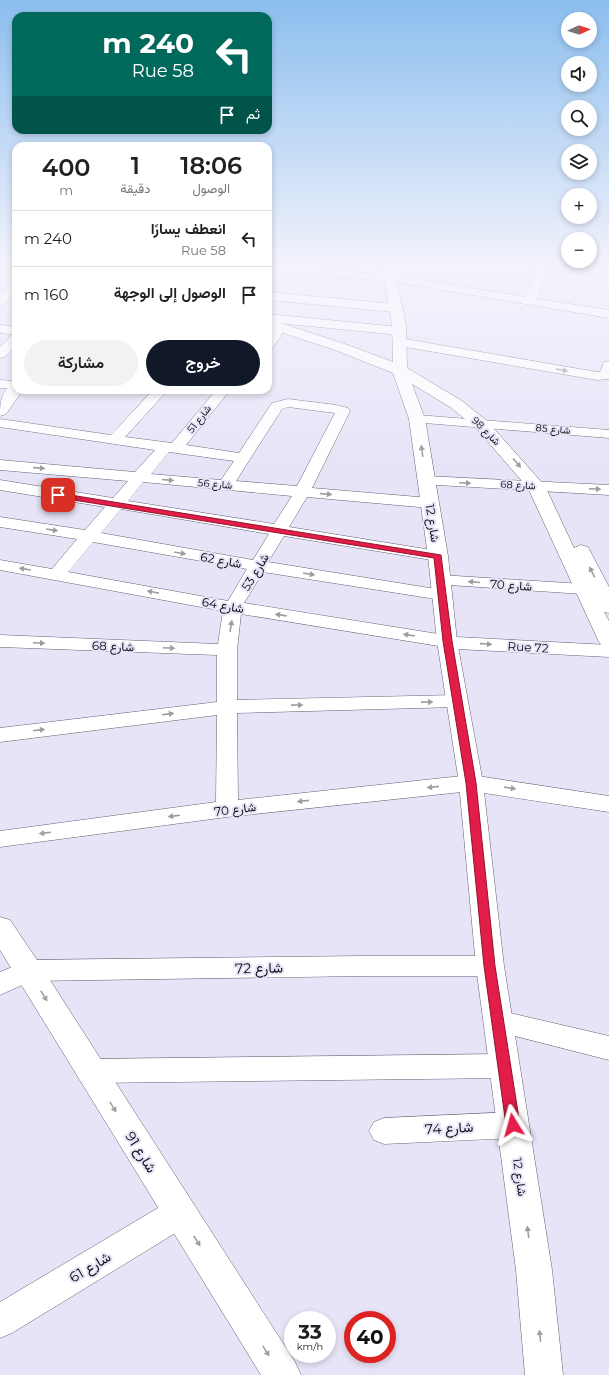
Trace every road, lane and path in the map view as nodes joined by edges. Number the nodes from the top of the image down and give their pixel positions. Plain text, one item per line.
1 (317, 332) edge
2 (317, 332) edge
3 (397, 332) edge
4 (12, 343) edge
5 (399, 350) junction
6 (0, 354) edge
7 (12, 356) edge
8 (609, 365) edge
9 (0, 384) edge
10 (12, 385) edge
11 (12, 394) edge
12 (157, 394) edge
13 (218, 394) edge
14 (0, 411) edge
15 (416, 419) junction
16 (0, 423) edge
17 (489, 424) junction
18 (609, 434) edge
19 (114, 440) junction
20 (170, 448) junction
21 (243, 458) junction
22 (0, 465) edge
23 (139, 477) junction
24 (226, 485) junction
25 (0, 486) edge
26 (542, 486) junction
27 (609, 490) edge
28 (302, 492) junction
29 (428, 492) junction
30 (116, 505) junction
31 (0, 522) edge
32 (279, 530) junction
33 (89, 536) junction
34 (438, 556) junction
35 (0, 565) edge
36 (258, 566) junction
37 (57, 574) junction
38 (441, 587) junction
39 (583, 589) junction
40 (234, 607) junction
41 (609, 607) edge
42 (607, 633) edge
43 (0, 641) edge
44 (448, 641) junction
45 (227, 650) junction
46 (609, 651) edge
47 (457, 701) junction
48 (227, 707) junction
49 (0, 735) edge
50 (471, 783) junction
51 (609, 804) edge
52 (227, 809) junction
53 (0, 839) edge
54 (0, 928) edge
55 (490, 966) junction
56 (29, 971) junction
57 (0, 984) edge
58 (497, 1020) junction
59 (609, 1048) edge
60 (505, 1066) junction
61 (90, 1070) junction
62 (513, 1125) junction
63 (384, 1131) dead end
64 (179, 1213) junction
65 (0, 1321) edge
66 (282, 1375) edge
67 (544, 1375) edge

1 - 5 street, شارع 98
2 - 5 street
3 - 5 street, شارع 12
4 - 6 street
5 -> 8 street
5 - 15 street, شارع 12
5 - 17 street, شارع 98
6 - 7 street
9 - 10 street
11 - 14 street
12 - 19 street
13 - 20 street, شارع 51
15 - 17 street
29 -> 15 street, شارع 12
16 - 19 street
17 - 18 street, شارع 85
17 - 26 street, شارع 98
19 - 20 street
20 - 21 street
20 - 23 street, شارع 51
21 - 24 street
21 - 28 street, شارع 53
22 -> 23 street, شارع 56
23 -> 24 street, شارع 56
23 - 30 street, شارع 51
24 - 28 street, شارع 56
25 - 30 street
26 -> 27 street, شارع 68
29 -> 26 street, شارع 68
26 - 39 street, شارع 98
41 -> 26 street, شارع 98
28 -> 29 street, شارع 56
28 - 32 street, شارع 53
29 - 34 street, شارع 12
30 - 32 street
30 - 33 street, شارع 51
31 -> 33 street, شارع 62
32 - 34 street
32 - 36 street, شارع 53
33 -> 36 street, شارع 62
33 - 37 street, شارع 51
34 - 38 street, شارع 12
37 -> 35 street, شارع 64
36 -> 38 street, شارع 62
36 - 40 street, شارع 53
40 -> 37 street, شارع 64
39 -> 38 street, شارع 70
38 - 44 street, شارع 12
39 - 42 street, شارع 98
44 -> 40 street, شارع 64
45 -> 40 street, شارع 53
43 -> 45 street, شارع 68
44 -> 46 street, Rue 72
44 - 47 street, شارع 12
45 - 48 street, شارع 53
48 -> 47 street
47 - 50 street, شارع 12
49 -> 48 street
48 - 52 street, شارع 53
50 -> 51 street, شارع 70
50 -> 52 street, شارع 70
50 - 55 street, شارع 12
52 -> 53 street, شارع 70
54 - 56 street, شارع 91
55 - 56 street, شارع 72
55 - 58 street, شارع 12
56 - 57 street
56 -> 61 street, شارع 91
58 - 59 street
58 - 60 street, شارع 12
60 - 61 street
60 - 62 street, شارع 12
61 -> 64 street, شارع 91
62 - 63 street, شارع 74
67 -> 62 street, شارع 12
64 - 65 street, شارع 61
64 -> 66 street, شارع 91

